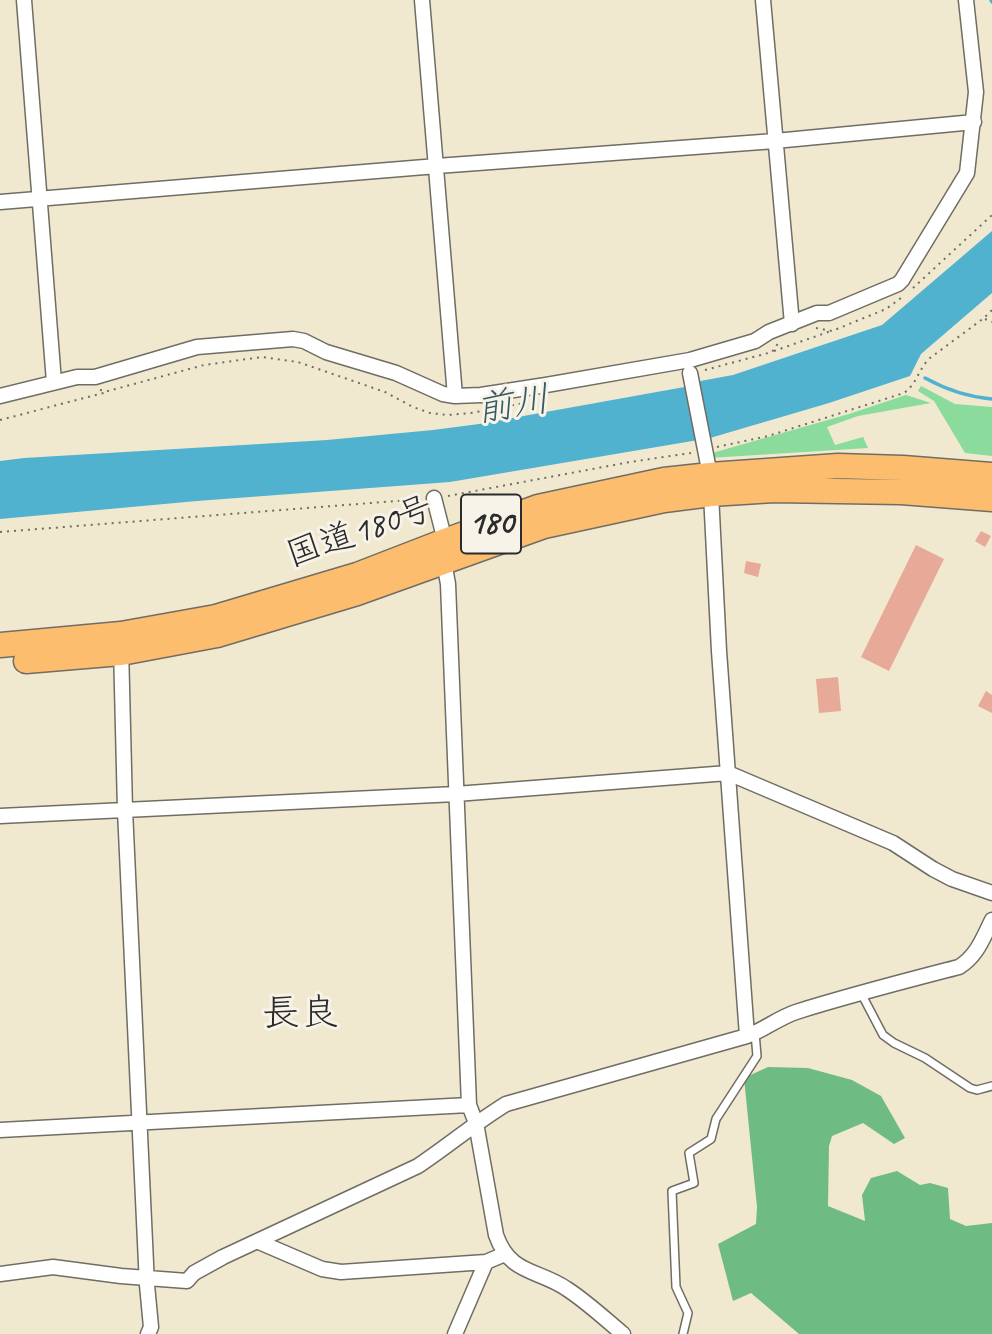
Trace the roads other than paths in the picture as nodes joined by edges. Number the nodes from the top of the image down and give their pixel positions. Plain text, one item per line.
1 (24, 0) edge
2 (422, 0) edge
3 (763, 0) edge
4 (966, 0) edge
5 (974, 122) junction
6 (775, 141) junction
7 (437, 166) junction
8 (39, 199) junction
9 (0, 202) edge
10 (792, 324) junction
11 (691, 375) dead end
12 (54, 382) junction
13 (0, 396) edge
14 (455, 396) junction
15 (992, 475) edge
16 (710, 484) junction
17 (434, 498) road end
18 (992, 499) edge
19 (444, 551) junction
20 (121, 643) junction
21 (0, 645) edge
22 (0, 662) edge
23 (728, 772) junction
24 (456, 794) junction
25 (125, 810) junction
26 (0, 816) edge
27 (992, 894) edge
28 (992, 920) edge
29 (861, 993) junction
30 (751, 1034) junction
31 (992, 1086) edge
32 (469, 1105) junction
33 (476, 1122) junction
34 (140, 1123) junction
35 (0, 1130) edge
36 (259, 1242) junction
37 (505, 1254) junction
38 (486, 1262) junction
39 (0, 1274) edge
40 (146, 1279) junction
41 (459, 1333) edge
42 (148, 1334) edge
43 (623, 1334) edge
44 (682, 1334) edge

1 - 8 street
2 - 7 street
3 - 6 street
4 - 5 street
5 - 6 street
5 - 10 street
6 - 7 street
6 - 10 street
7 - 8 street
7 - 14 street
8 - 9 street
8 - 12 street
10 - 14 street
11 - 16 street
12 - 13 street
12 - 14 street
15 - 16 highway, 国道180号 / 180
16 - 18 highway, 国道180号 / 180
16 - 19 highway, 国道180号 / 180
16 - 23 street
17 - 19 street
19 - 20 highway, 国道180号 / 180
19 - 24 street
20 - 21 highway, 国道180号 / 180
20 - 22 highway, 国道180号 / 180
20 - 25 street
23 - 24 street
23 - 27 street
23 - 30 street
24 - 25 street
24 - 32 street
25 - 26 street
25 - 34 street
28 - 29 street
29 - 30 street
29 - 31 lane
30 - 33 street
30 - 44 lane
32 - 33 street
32 - 34 street
33 - 36 street
33 - 37 street
34 - 35 street
34 - 40 street
36 - 38 street
36 - 40 street
37 - 38 street
37 - 43 street
38 - 41 street
39 - 40 street
40 - 42 street

